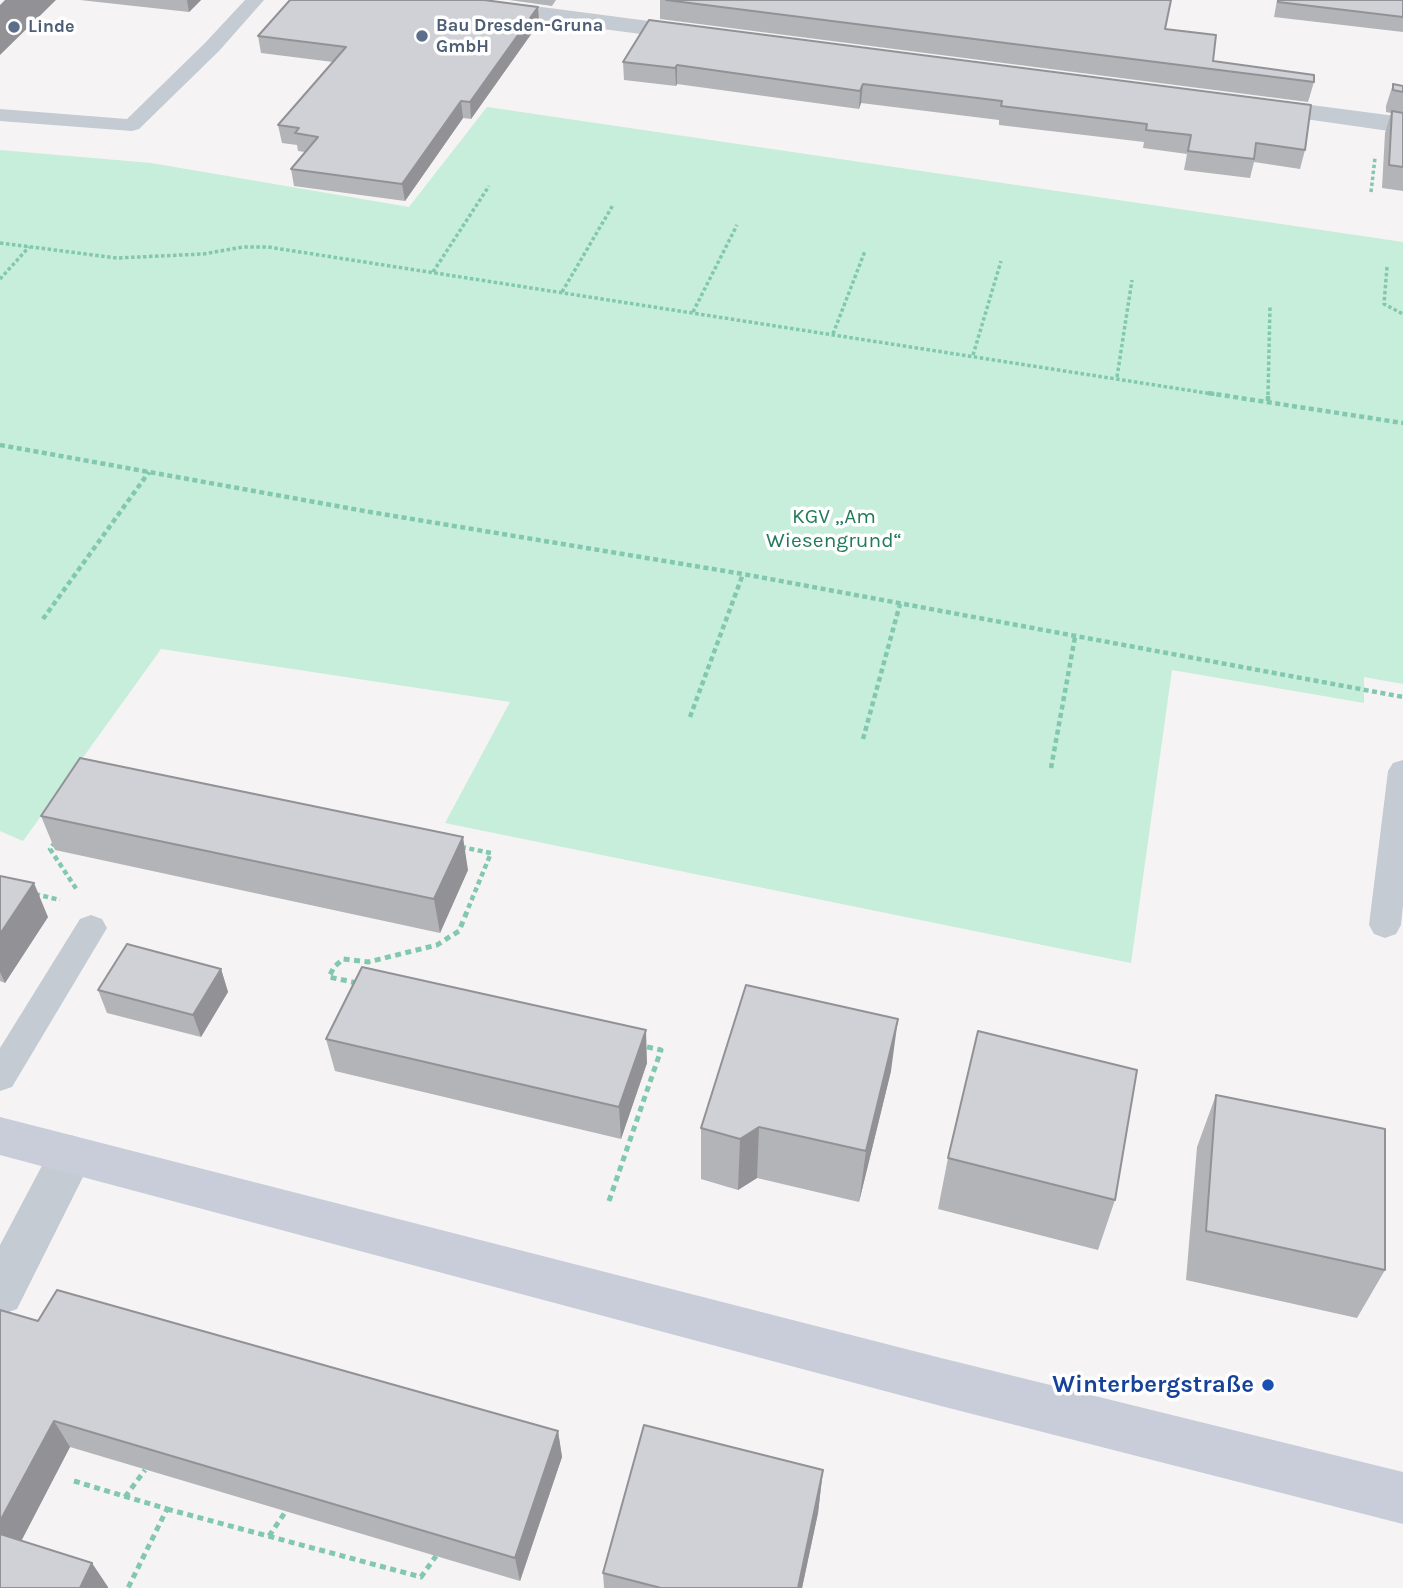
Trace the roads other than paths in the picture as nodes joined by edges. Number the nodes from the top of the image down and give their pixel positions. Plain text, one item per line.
1 (255, 0) edge
2 (433, 0) edge
3 (720, 37) edge
4 (1231, 102) edge
5 (0, 115) edge
6 (1403, 125) edge
7 (1403, 771) edge
8 (90, 917) road end
9 (1385, 925) dead end
10 (0, 1077) edge
11 (0, 1136) edge
12 (71, 1155) junction
13 (0, 1293) edge
14 (1403, 1498) edge

1 - 5 lane
2 - 3 street
4 - 6 street
7 - 9 lane
8 - 10 lane
11 - 12 main road
12 - 13 street
12 - 14 main road

